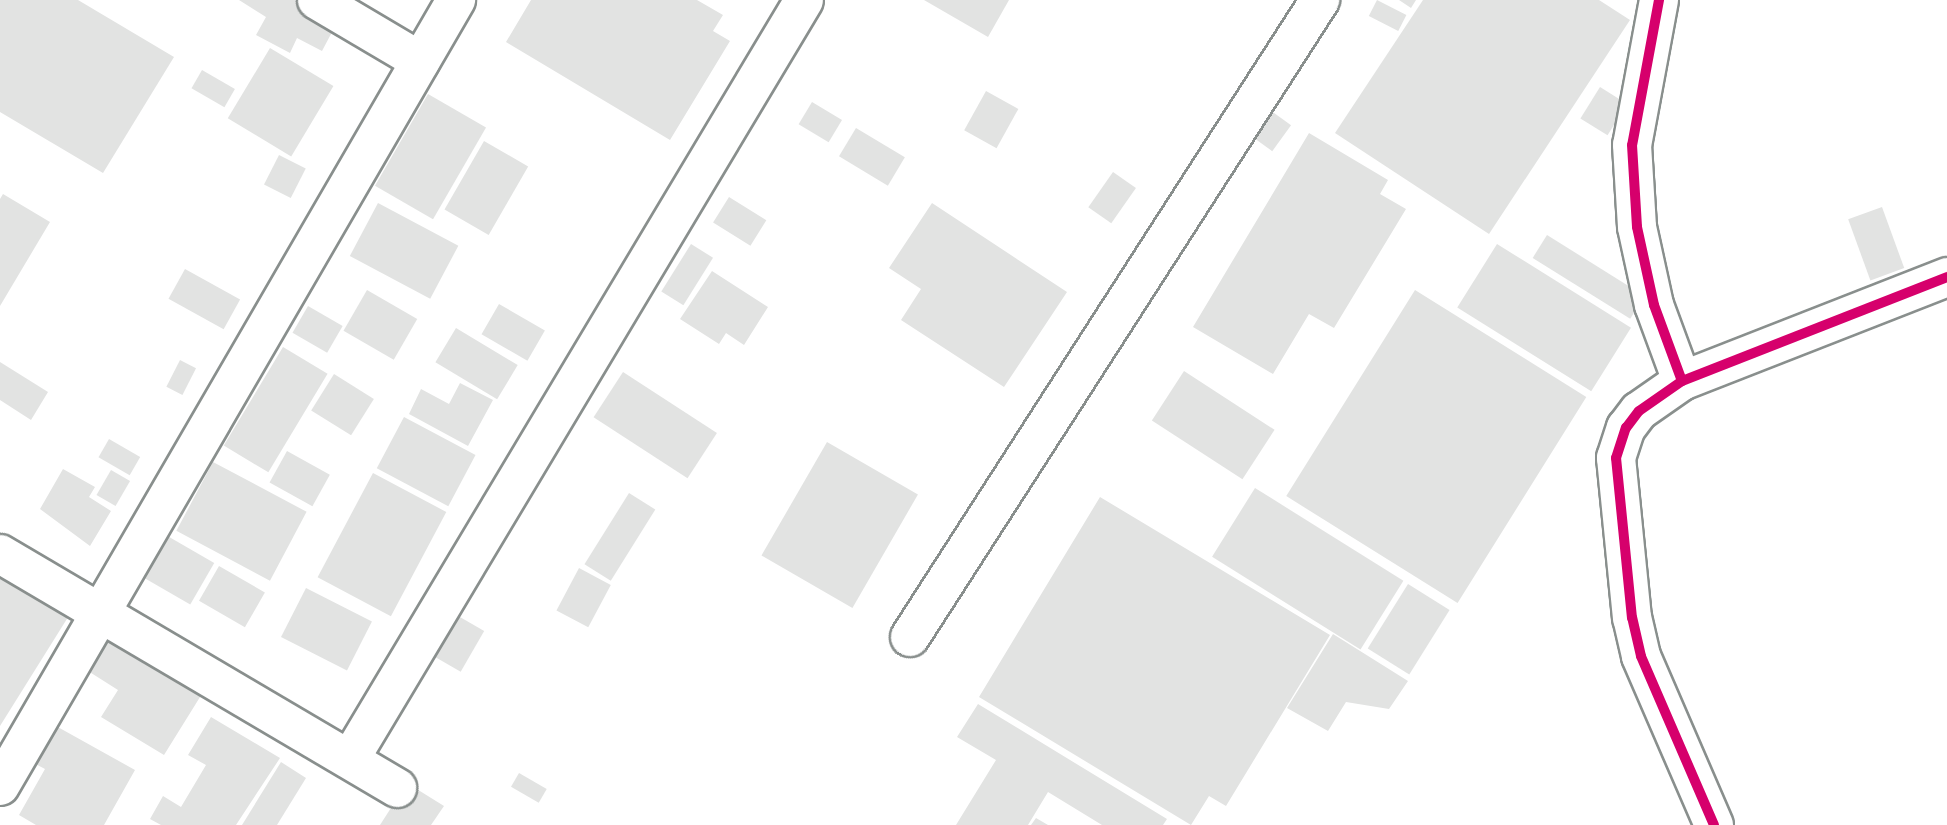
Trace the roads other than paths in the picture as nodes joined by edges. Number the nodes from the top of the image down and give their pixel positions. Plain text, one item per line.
1 (317, 0) edge
2 (456, 0) edge
3 (804, 0) edge
4 (1320, 0) edge
5 (1659, 0) edge
6 (420, 61) junction
7 (1947, 277) edge
8 (1682, 381) junction
9 (0, 554) edge
10 (99, 615) junction
11 (910, 636) dead end
12 (350, 759) junction
13 (0, 786) edge
14 (397, 788) dead end
15 (1714, 825) edge

1 - 6 street
2 - 6 street
3 - 12 street
4 - 11 street
5 - 8 street
6 - 10 street
7 - 8 street
8 - 15 street
9 - 10 street
10 - 12 street
10 - 13 street
12 - 14 street

